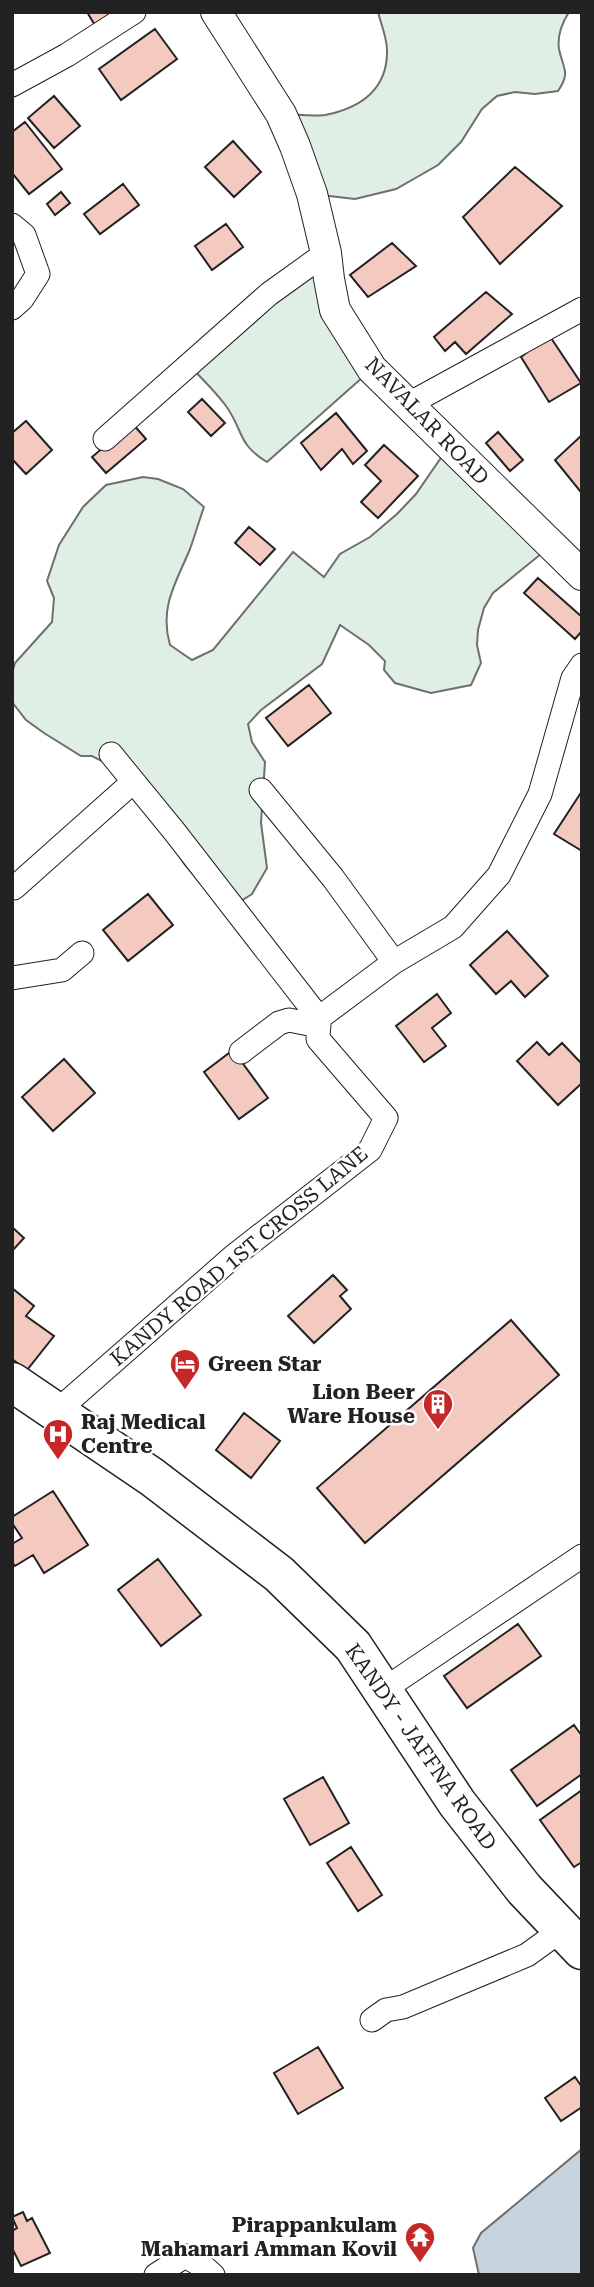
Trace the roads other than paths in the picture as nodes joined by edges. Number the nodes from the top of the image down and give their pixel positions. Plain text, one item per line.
1 (134, 12) edge
2 (216, 12) edge
3 (12, 85) edge
4 (12, 225) edge
5 (326, 253) junction
6 (12, 308) edge
7 (582, 309) edge
8 (407, 405) junction
9 (105, 439) dead end
10 (582, 575) edge
11 (582, 665) edge
12 (111, 754) dead end
13 (133, 782) junction
14 (261, 790) dead end
15 (14, 888) edge
16 (82, 953) dead end
17 (394, 962) junction
18 (12, 978) edge
19 (319, 1022) junction
20 (241, 1052) dead end
21 (12, 1382) edge
22 (57, 1412) junction
23 (582, 1556) edge
24 (383, 1690) junction
25 (573, 1940) edge
26 (372, 2021) dead end
27 (156, 2275) edge
28 (213, 2275) edge

1 - 3 street
2 - 5 street, NAVALAR ROAD
4 - 6 street
5 - 8 street, NAVALAR ROAD
5 - 9 street
7 - 8 street
8 - 10 street, NAVALAR ROAD
11 - 17 street
12 - 13 street
13 - 15 street
13 - 19 street
14 - 17 street
16 - 18 street
17 - 19 street
19 - 20 street
19 - 22 street, KANDY ROAD 1ST CROSS LANE
21 - 22 highway, KANDY - JAFFNA ROAD
22 - 24 highway, KANDY - JAFFNA ROAD
23 - 24 street
24 - 25 highway, KANDY - JAFFNA ROAD
25 - 26 street
27 - 28 street

